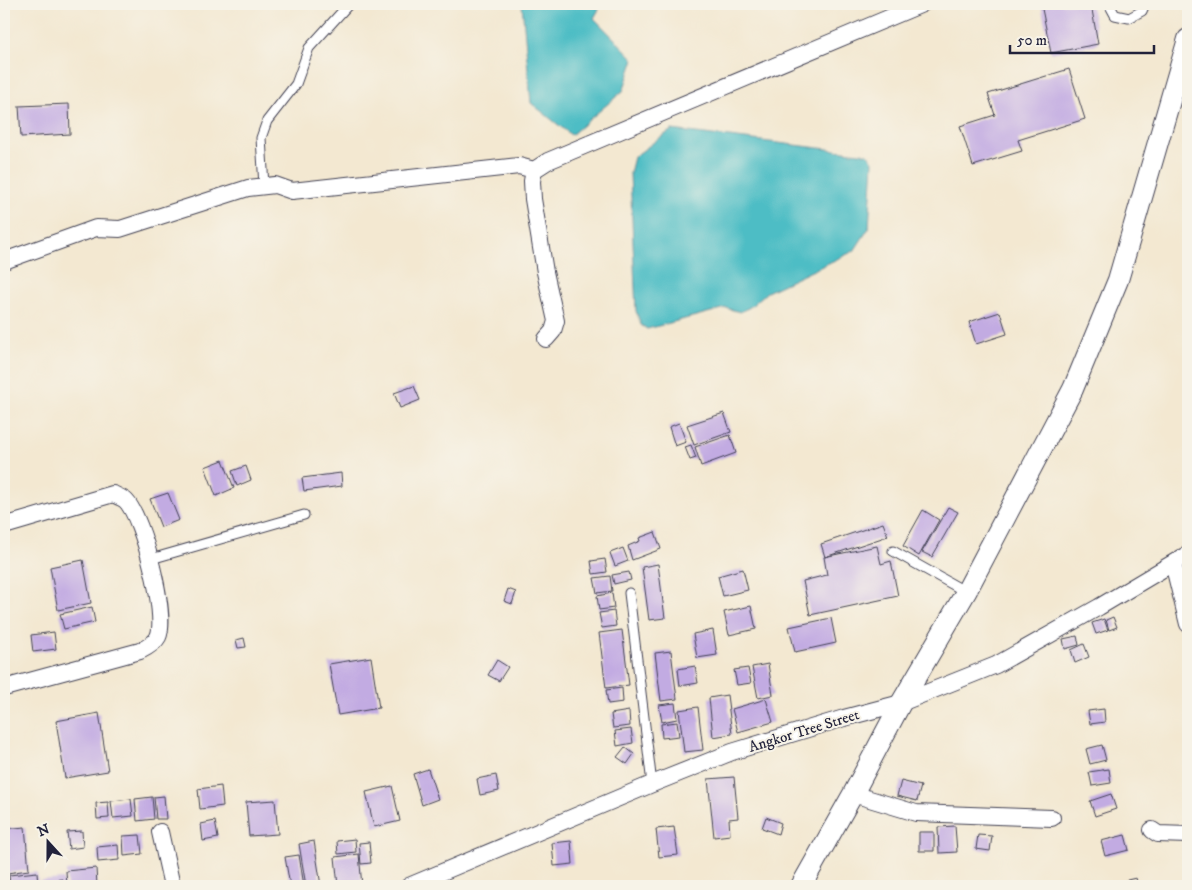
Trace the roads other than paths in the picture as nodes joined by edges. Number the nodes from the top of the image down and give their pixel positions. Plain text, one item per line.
1 (349, 4) edge
2 (922, 4) edge
3 (1109, 4) edge
4 (1145, 4) edge
5 (1188, 39) edge
6 (534, 170) junction
7 (264, 186) junction
8 (4, 261) edge
9 (546, 339) dead end
10 (304, 515) dead end
11 (4, 526) edge
12 (893, 551) dead end
13 (1188, 554) edge
14 (151, 559) junction
15 (1173, 563) junction
16 (966, 592) junction
17 (629, 593) dead end
18 (1188, 624) edge
19 (4, 688) edge
20 (901, 703) junction
21 (652, 784) junction
22 (853, 794) junction
23 (1052, 818) dead end
24 (1152, 830) dead end
25 (160, 832) dead end
26 (1188, 835) edge
27 (172, 886) edge
28 (409, 886) edge
29 (801, 886) edge

1 - 7 lane
2 - 6 street
3 - 4 lane
5 - 16 street
6 - 7 street
6 - 9 street
7 - 8 street
10 - 14 lane
11 - 14 street
12 - 16 lane
13 - 15 street, Angkor Tree Street
14 - 19 street
15 - 18 street
15 - 20 street, Angkor Tree Street
16 - 20 street
17 - 21 lane
20 - 21 street, Angkor Tree Street
20 - 22 street
21 - 28 street, Angkor Tree Street
22 - 23 street
22 - 29 street
24 - 26 street
25 - 27 street

